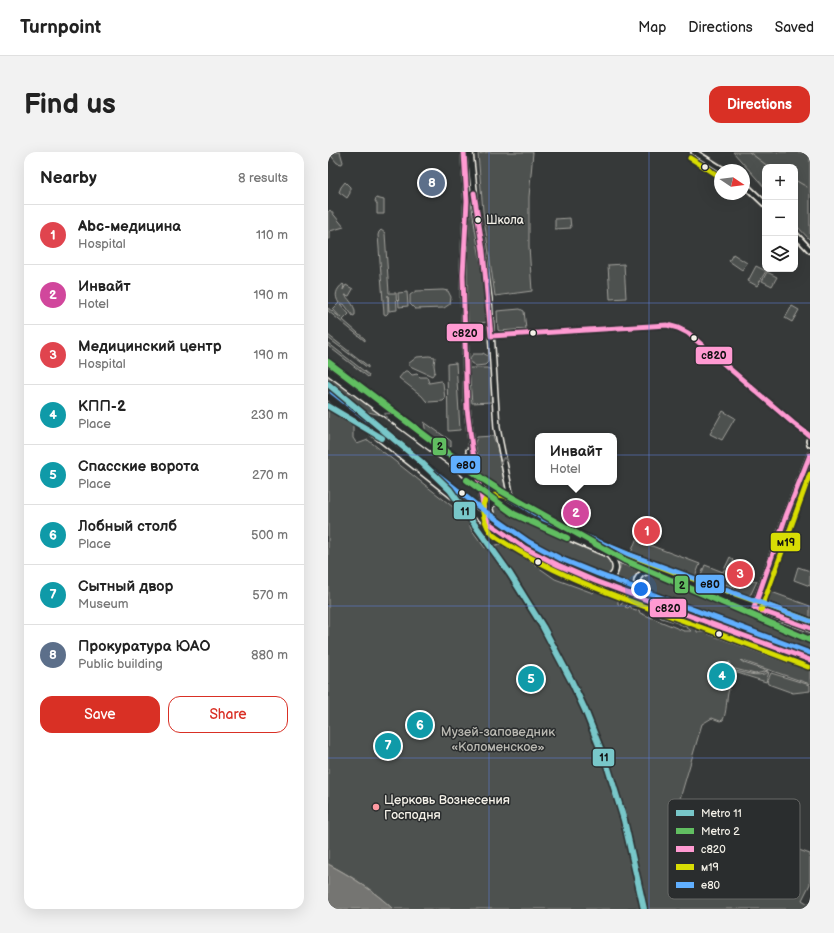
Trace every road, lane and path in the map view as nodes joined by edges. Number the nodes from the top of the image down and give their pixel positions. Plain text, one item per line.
1 (464, 152) edge
2 (470, 152) edge
3 (694, 152) edge
4 (714, 164) edge
5 (466, 182) junction
6 (473, 182) junction
7 (750, 190) edge
8 (762, 201) edge
9 (797, 236) edge
10 (810, 250) edge
11 (491, 336) junction
12 (328, 371) edge
13 (328, 398) edge
14 (471, 440) junction
15 (810, 442) edge
16 (810, 455) edge
17 (456, 466) junction
18 (480, 486) junction
19 (506, 504) junction
20 (528, 517) junction
21 (489, 523) junction
22 (497, 530) junction
23 (607, 553) junction
24 (658, 573) junction
25 (595, 581) junction
26 (650, 602) junction
27 (754, 608) junction
28 (810, 628) edge
29 (810, 660) edge

1 - 5 main road
2 - 6 main road
3 - 4 street
5 - 6 street
5 - 14 main road
6 - 11 main road
7 - 8 street
9 - 10 street
11 - 15 street
20 -> 11 main road
17 -> 12 main road
13 - 21 main road
14 - 17 main road
14 - 18 main road
16 - 27 street
17 - 18 main road
18 - 19 main road
18 - 21 main road
19 - 20 main road
19 - 22 main road
20 - 23 main road
21 - 22 main road
22 - 25 main road
23 - 24 main road
23 - 25 main road
24 - 26 street
24 - 27 main road
25 - 26 main road
26 - 29 main road
27 - 28 main road

